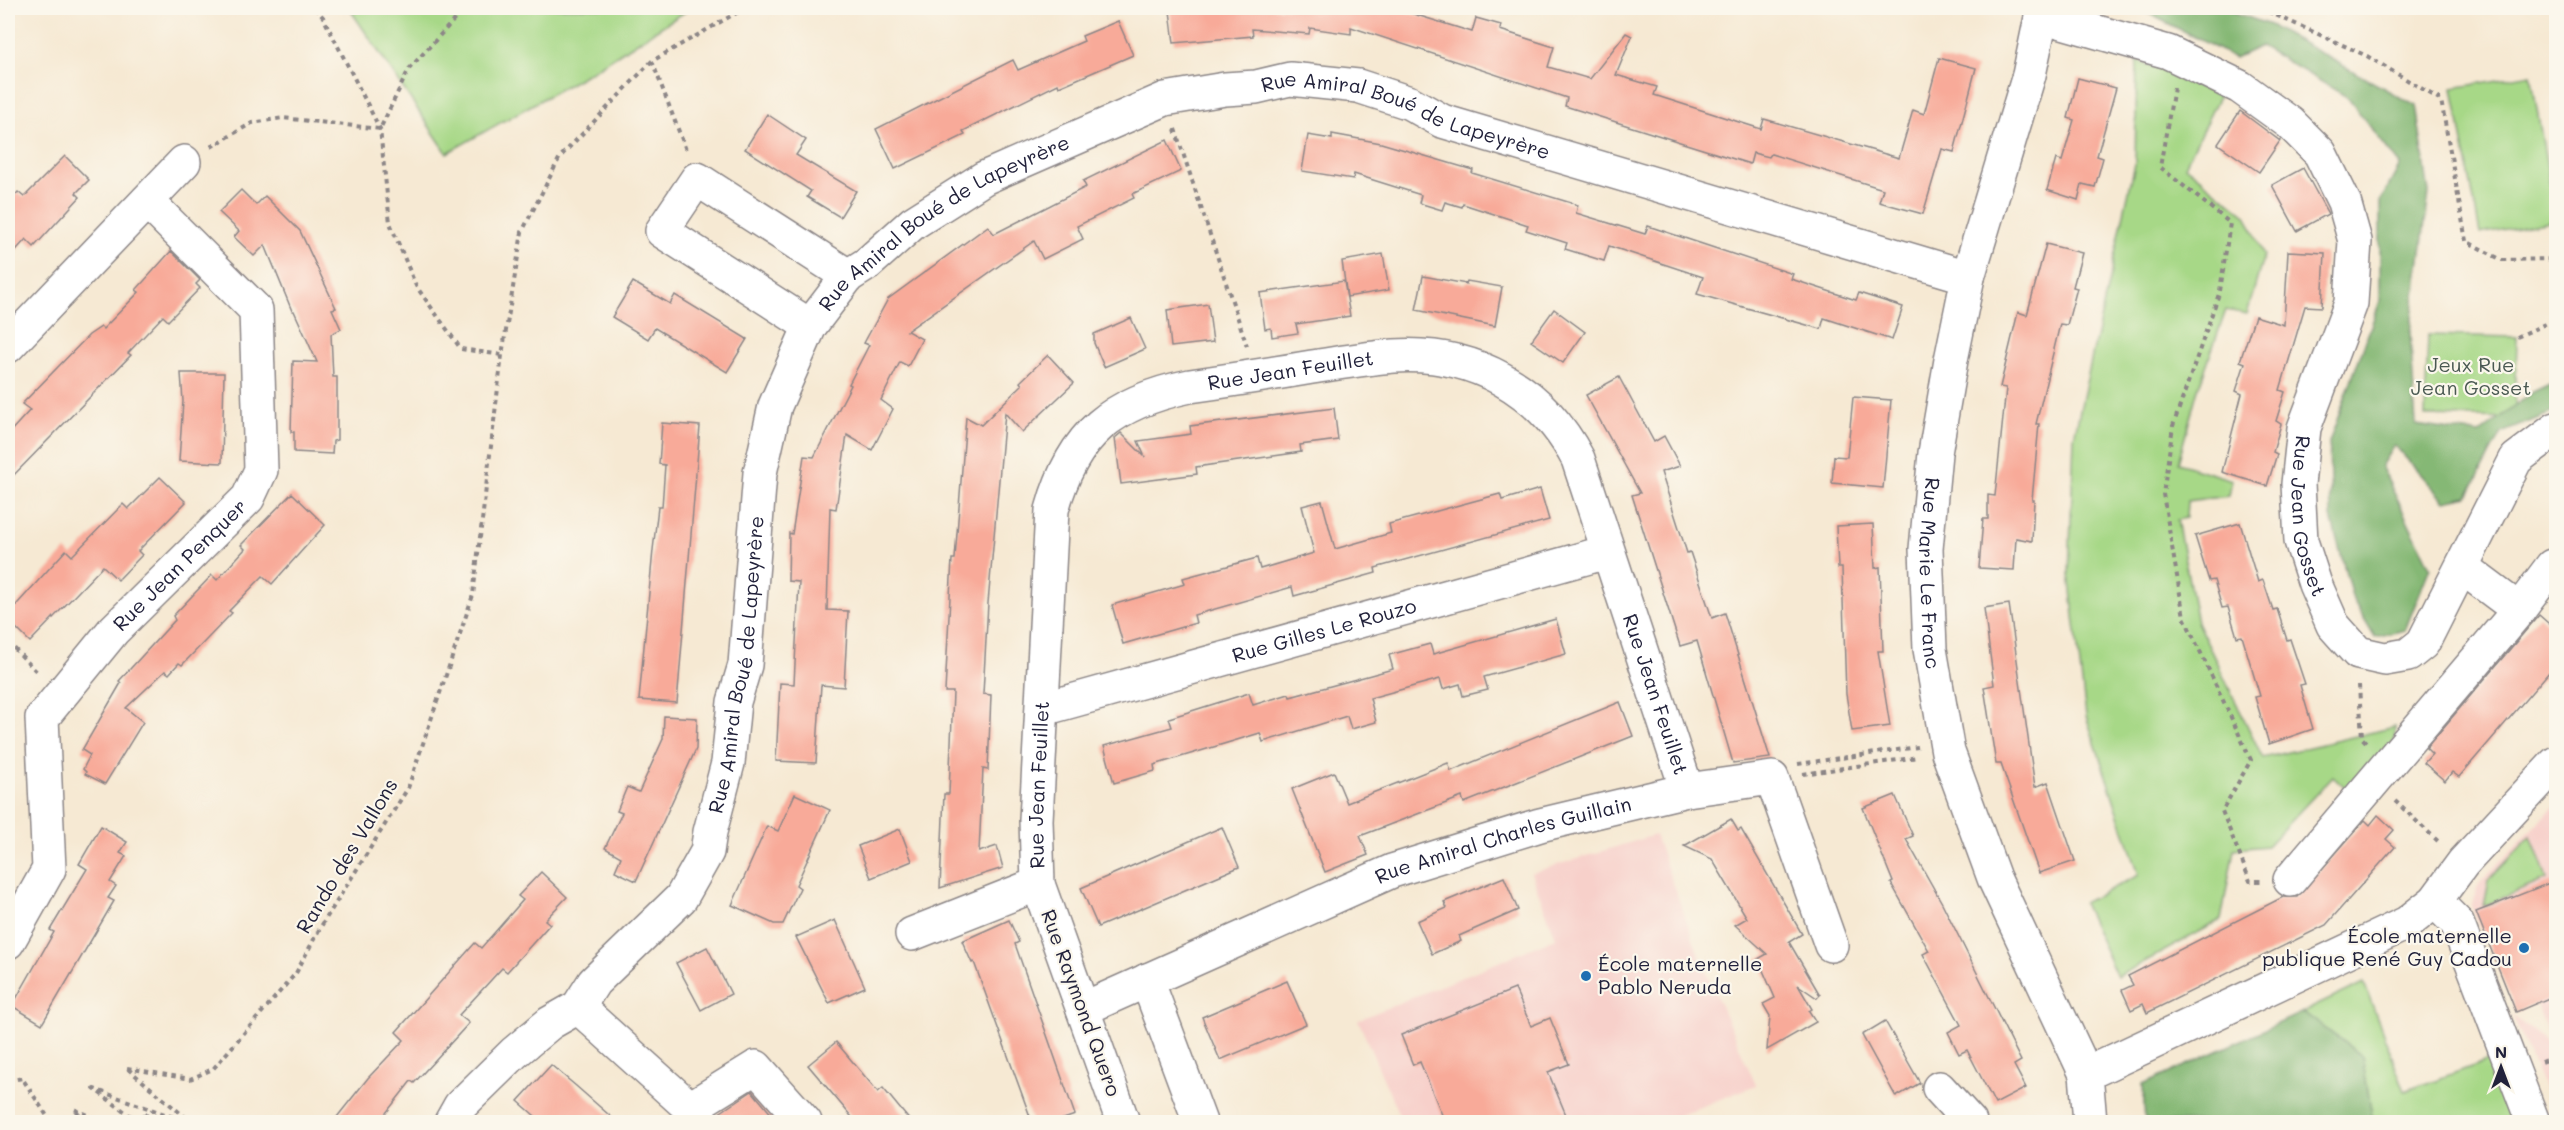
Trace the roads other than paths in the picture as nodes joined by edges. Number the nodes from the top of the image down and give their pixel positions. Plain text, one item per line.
1 (2042, 12) edge
2 (2081, 17) edge
3 (184, 162) road end
4 (147, 201) junction
5 (848, 276) junction
6 (1968, 277) junction
7 (810, 326) junction
8 (8, 346) edge
9 (2556, 429) edge
10 (1607, 552) junction
11 (2556, 565) edge
12 (2463, 567) junction
13 (2519, 610) junction
14 (1043, 709) junction
15 (2556, 764) edge
16 (1687, 789) junction
17 (2290, 880) road end
18 (1038, 884) junction
19 (2435, 901) junction
20 (912, 934) dead end
21 (8, 942) edge
22 (1832, 945) dead end
23 (1147, 980) junction
24 (578, 1007) junction
25 (1083, 1009) junction
26 (2086, 1074) junction
27 (1939, 1088) dead end
28 (696, 1115) edge
29 (450, 1122) edge
30 (805, 1122) edge
31 (1123, 1122) edge
32 (1200, 1122) edge
33 (1970, 1122) edge
34 (2090, 1122) edge
35 (2533, 1122) edge

1 - 2 street, Rue Jean Gosset
1 - 6 street, Rue Marie Le Franc
2 - 12 street, Rue Jean Gosset
3 - 4 street
4 - 8 street
4 - 21 street, Rue Jean Penquer
5 - 6 street, Rue Amiral Boué de Lapeyrère
5 - 7 street, Rue Amiral Boué de Lapeyrère
5 - 7 street
6 - 26 street, Rue Marie Le Franc
7 - 24 street, Rue Amiral Boué de Lapeyrère
9 - 12 street
10 - 14 street, Rue Gilles Le Rouzo
10 - 14 street, Rue Jean Feuillet
10 - 16 street, Rue Jean Feuillet
11 - 13 street
12 - 13 street
13 - 17 street
14 - 18 street, Rue Jean Feuillet
15 - 19 street
16 - 22 street, Rue Amiral Charles Guillain
16 - 23 street, Rue Amiral Charles Guillain
18 - 20 street
18 - 25 street, Rue Raymond Quero
19 - 26 street
19 - 35 street
23 - 25 street, Rue Amiral Charles Guillain
23 - 32 street
24 - 28 street
24 - 29 street, Rue Amiral Boué de Lapeyrère
25 - 31 street, Rue Raymond Quero
26 - 34 street, Rue Marie Le Franc
27 - 33 street
28 - 30 street

